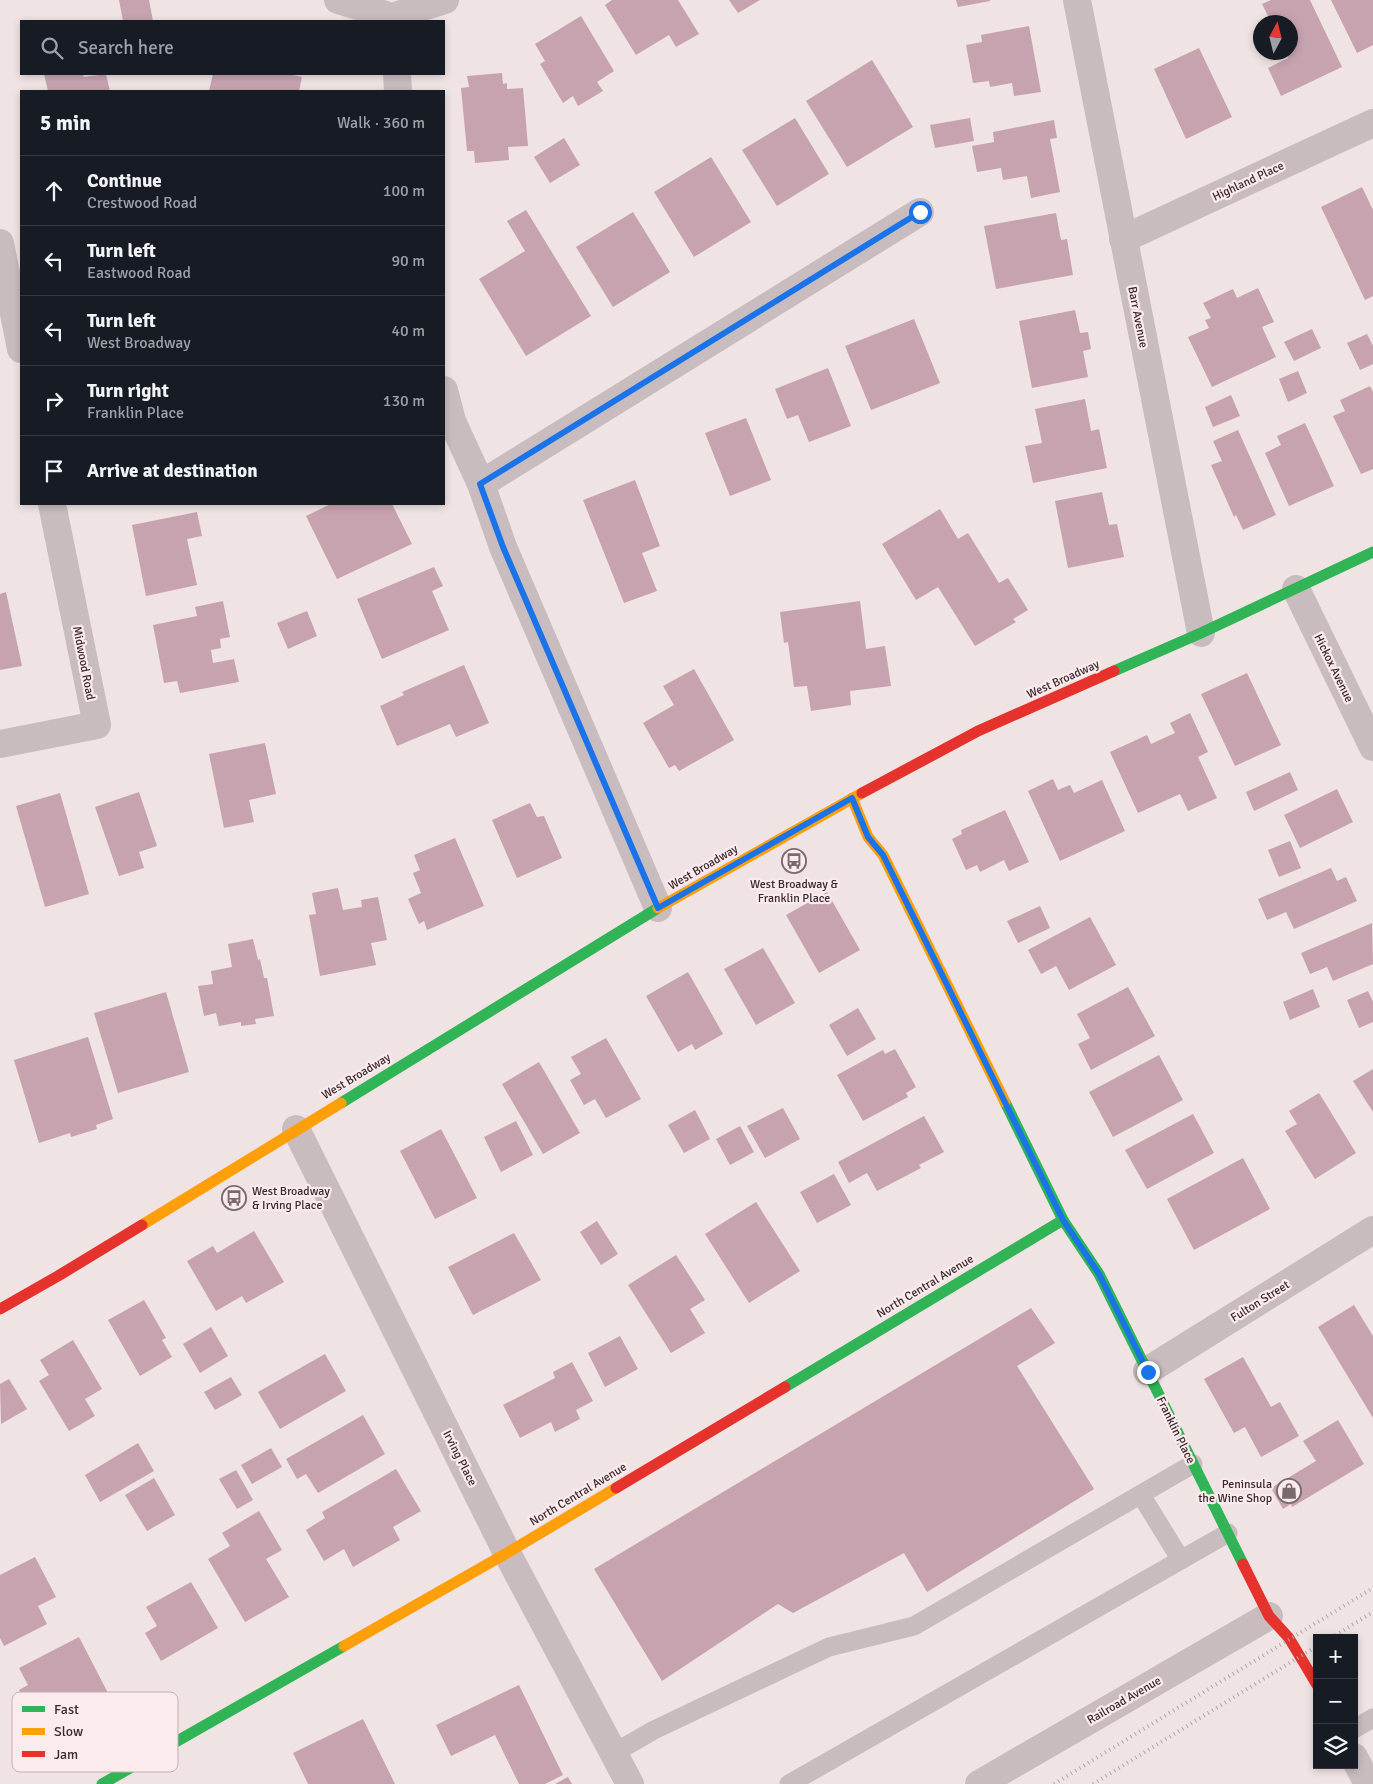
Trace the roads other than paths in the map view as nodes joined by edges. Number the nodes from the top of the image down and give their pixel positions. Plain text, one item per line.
1 (338, 0) edge
2 (445, 0) edge
3 (1077, 0) edge
4 (392, 13) edge
5 (397, 75) edge
6 (398, 90) edge
7 (1373, 123) edge
8 (920, 212) dead end
9 (1123, 239) junction
10 (0, 243) edge
11 (20, 344) edge
12 (445, 394) edge
13 (480, 484) junction
14 (52, 505) edge
15 (1373, 552) edge
16 (1296, 589) junction
17 (1201, 633) junction
18 (0, 744) edge
19 (1373, 747) edge
20 (852, 798) junction
21 (658, 908) junction
22 (296, 1129) junction
23 (1063, 1220) junction
24 (1373, 1230) edge
25 (0, 1309) edge
26 (1148, 1372) junction
27 (1193, 1464) junction
28 (1141, 1494) junction
29 (1228, 1533) junction
30 (507, 1553) junction
31 (1181, 1560) junction
32 (1269, 1616) junction
33 (1313, 1679) edge
34 (1373, 1718) edge
35 (1358, 1727) edge
36 (178, 1741) edge
37 (614, 1753) junction
38 (1358, 1765) edge
39 (123, 1772) edge
40 (102, 1784) edge
41 (630, 1784) edge
42 (788, 1784) edge
43 (979, 1784) edge
44 (1368, 1784) edge

1 - 4 street
2 - 4 street
3 - 9 street, Barr Avenue
5 - 6 street
7 - 9 street, Highland Place
8 - 13 street
9 - 17 street, Barr Avenue
10 - 11 street
12 - 13 street
13 - 21 street
14 - 18 street, Midwood Road
15 - 16 street, West Broadway
16 - 17 street, West Broadway
16 - 19 street, Hickox Avenue
17 - 20 street, West Broadway
20 - 21 street, West Broadway
20 - 23 street, Franklin Place
21 - 22 street, West Broadway
22 - 25 street, West Broadway
22 - 30 street, Irving Place
23 - 26 street, Franklin Place
23 - 30 street, North Central Avenue
24 - 26 street, Fulton Street
26 - 27 street, Franklin Place
27 - 28 lane
27 - 29 street, Franklin Place
28 - 31 lane
28 - 37 lane
29 - 31 lane
29 - 32 street, Franklin Place
30 - 36 street, North Central Avenue
30 - 37 street, Irving Place
31 - 42 lane
32 - 33 street, Franklin Place
32 - 43 street, Railroad Avenue
34 - 35 lane
37 - 41 street, Irving Place
38 - 44 street
39 - 40 street, North Central Avenue

